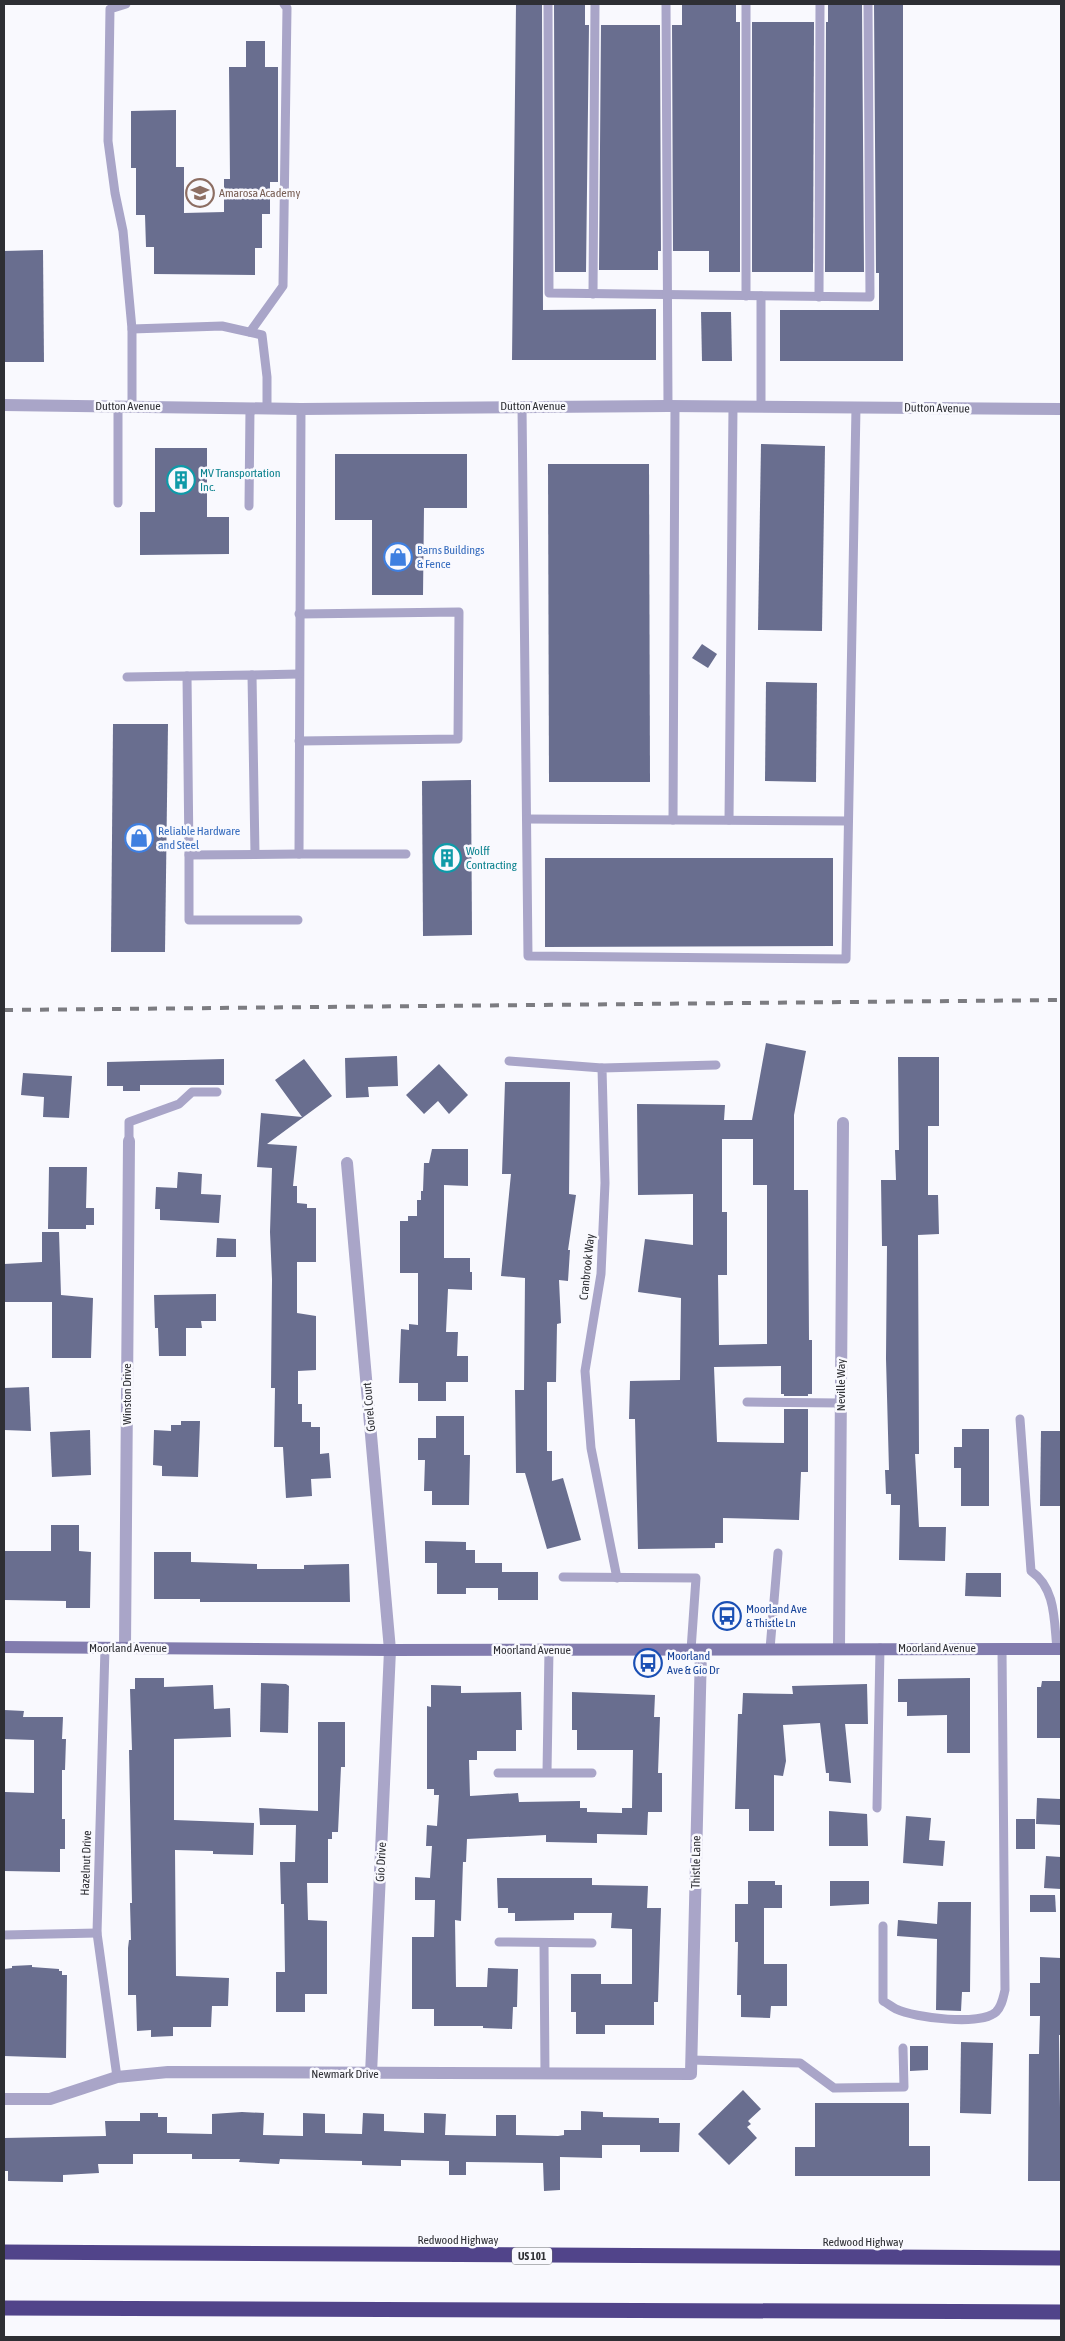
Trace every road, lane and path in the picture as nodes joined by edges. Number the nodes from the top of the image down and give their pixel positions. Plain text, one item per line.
1 (126, 4) edge
2 (548, 4) edge
3 (596, 4) edge
4 (666, 4) edge
5 (746, 4) edge
6 (820, 4) edge
7 (868, 4) edge
8 (286, 5) edge
9 (593, 294) junction
10 (669, 295) junction
11 (746, 296) junction
12 (761, 296) junction
13 (819, 297) junction
14 (132, 329) junction
15 (250, 332) junction
16 (4, 405) edge
17 (118, 406) junction
18 (132, 406) junction
19 (522, 406) junction
20 (672, 406) junction
21 (761, 406) junction
22 (267, 407) junction
23 (733, 407) junction
24 (856, 407) junction
25 (250, 408) junction
26 (301, 409) junction
27 (1061, 409) edge
28 (118, 503) dead end
29 (249, 506) dead end
30 (300, 614) junction
31 (299, 674) junction
32 (252, 675) junction
33 (187, 676) junction
34 (127, 677) dead end
35 (299, 741) junction
36 (527, 819) junction
37 (674, 820) junction
38 (729, 820) junction
39 (848, 821) junction
40 (255, 854) junction
41 (299, 854) junction
42 (406, 854) dead end
43 (189, 855) junction
44 (298, 920) dead end
45 (509, 1061) dead end
46 (716, 1065) dead end
47 (602, 1068) junction
48 (216, 1092) dead end
49 (843, 1123) dead end
50 (129, 1141) joint
51 (347, 1163) dead end
52 (747, 1402) dead end
53 (841, 1403) junction
54 (1020, 1419) dead end
55 (778, 1553) dead end
56 (563, 1577) dead end
57 (617, 1578) junction
58 (4, 1647) edge
59 (105, 1648) junction
60 (125, 1648) junction
61 (839, 1648) junction
62 (880, 1648) junction
63 (770, 1649) junction
64 (1002, 1649) junction
65 (1059, 1649) edge
66 (390, 1650) junction
67 (549, 1650) junction
68 (696, 1650) junction
69 (547, 1772) junction
70 (498, 1773) dead end
71 (592, 1773) dead end
72 (877, 1808) dead end
73 (882, 1926) dead end
74 (97, 1933) junction
75 (4, 1935) edge
76 (499, 1942) dead end
77 (544, 1943) junction
78 (592, 1943) dead end
79 (903, 2048) dead end
80 (691, 2060) junction
81 (372, 2074) junction
82 (545, 2074) junction
83 (691, 2074) joint
84 (117, 2077) junction
85 (4, 2099) edge
86 (4, 2252) edge
87 (1061, 2258) edge
88 (4, 2308) edge
89 (1061, 2312) edge

1 - 14 lane
2 - 9 lane
3 - 9 lane
4 - 10 lane
5 - 11 lane
6 - 13 lane
7 - 13 lane
8 - 15 lane
9 - 10 lane
10 - 11 lane
10 - 20 lane
11 - 12 lane
12 - 13 lane
12 - 21 lane
14 - 15 lane
14 - 18 lane
15 - 22 lane
16 - 17 street, Dutton Avenue
17 - 18 street, Dutton Avenue
17 - 28 lane
18 - 25 street, Dutton Avenue
19 - 20 street, Dutton Avenue
19 - 26 street, Dutton Avenue
19 - 36 lane
20 - 23 street, Dutton Avenue
20 - 37 lane
21 - 23 street, Dutton Avenue
21 - 24 street, Dutton Avenue
22 - 25 street, Dutton Avenue
22 - 26 street, Dutton Avenue
23 - 38 lane
24 - 27 street, Dutton Avenue
24 - 39 lane
25 - 29 lane
26 - 30 lane
30 - 31 lane
30 - 35 lane
31 - 32 lane
31 - 35 lane
32 - 33 lane
32 - 40 lane
33 - 34 lane
33 - 43 lane
35 - 41 lane
36 - 37 lane
36 - 39 lane
37 - 38 lane
38 - 39 lane
40 - 41 lane
40 - 43 lane
41 - 42 lane
43 - 44 lane
45 - 47 lane
46 - 47 lane
47 - 57 lane, Cranbrook Way
48 - 50 lane
49 - 53 street, Neville Way
50 - 60 street, Winston Drive
51 - 66 street, Gorel Court
52 - 53 lane
53 - 61 street, Neville Way
54 - 65 lane
55 - 63 lane
56 - 57 lane
57 - 68 lane
58 - 59 street, Moorland Avenue
59 - 60 street, Moorland Avenue
59 - 74 lane, Hazelnut Drive
60 - 66 street, Moorland Avenue
61 - 62 street, Moorland Avenue
61 - 63 street, Moorland Avenue
62 - 64 street, Moorland Avenue
62 - 72 lane
63 - 68 street, Moorland Avenue
64 - 65 street, Moorland Avenue
64 - 73 lane
66 - 67 street, Moorland Avenue
66 - 81 street, Gio Drive
67 - 68 street, Moorland Avenue
67 - 69 lane
68 - 80 street, Thistle Lane
69 - 70 lane
69 - 71 lane
74 - 75 lane
74 - 84 lane, Hazelnut Drive
76 - 77 lane
77 - 78 lane
77 - 82 lane
79 - 80 lane
80 - 83 street, Thistle Lane
81 - 82 street, Newmark Drive
81 - 84 street, Newmark Drive
82 - 83 street, Newmark Drive
84 - 85 street, Newmark Drive
86 - 87 highway, Redwood Highway / US 101
88 - 89 highway

